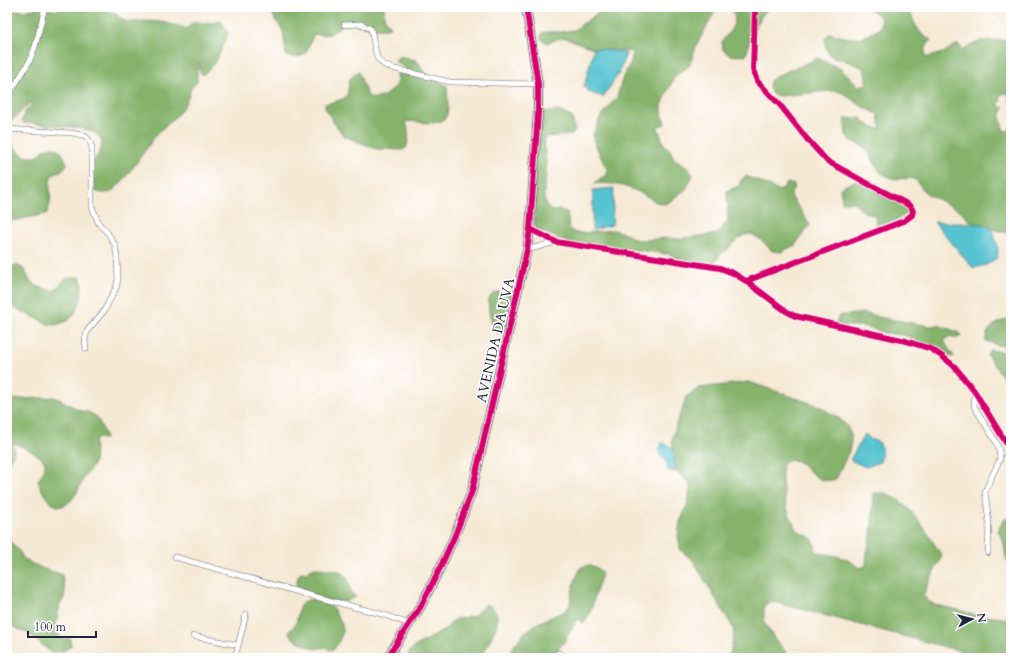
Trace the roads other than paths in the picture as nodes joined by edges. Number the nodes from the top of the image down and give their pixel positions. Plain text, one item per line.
1 (46, 7) edge
2 (526, 7) edge
3 (755, 7) edge
4 (344, 25) dead end
5 (538, 84) junction
6 (7, 98) edge
7 (7, 129) edge
8 (530, 229) junction
9 (556, 242) junction
10 (527, 250) junction
11 (746, 281) junction
12 (86, 349) dead end
13 (975, 392) junction
14 (1011, 450) edge
15 (988, 553) dead end
16 (175, 557) dead end
17 (246, 614) dead end
18 (409, 624) junction
19 (193, 636) dead end
20 (238, 645) junction
21 (235, 658) edge
22 (387, 658) edge
23 (548, 658) edge
24 (568, 658) edge

1 - 6 street
2 - 5 main road, AVENIDA DA UVA
3 - 11 street
4 - 5 street
5 - 8 main road, AVENIDA DA UVA
7 - 12 street
8 - 9 street
8 - 10 main road, AVENIDA DA UVA
9 - 10 street
9 - 11 street
10 - 18 main road, AVENIDA DA UVA
11 - 13 street
13 - 14 street
13 - 15 street
16 - 18 street
17 - 20 street
18 - 22 main road, AVENIDA DA UVA
19 - 20 street
20 - 21 street
23 - 24 street

